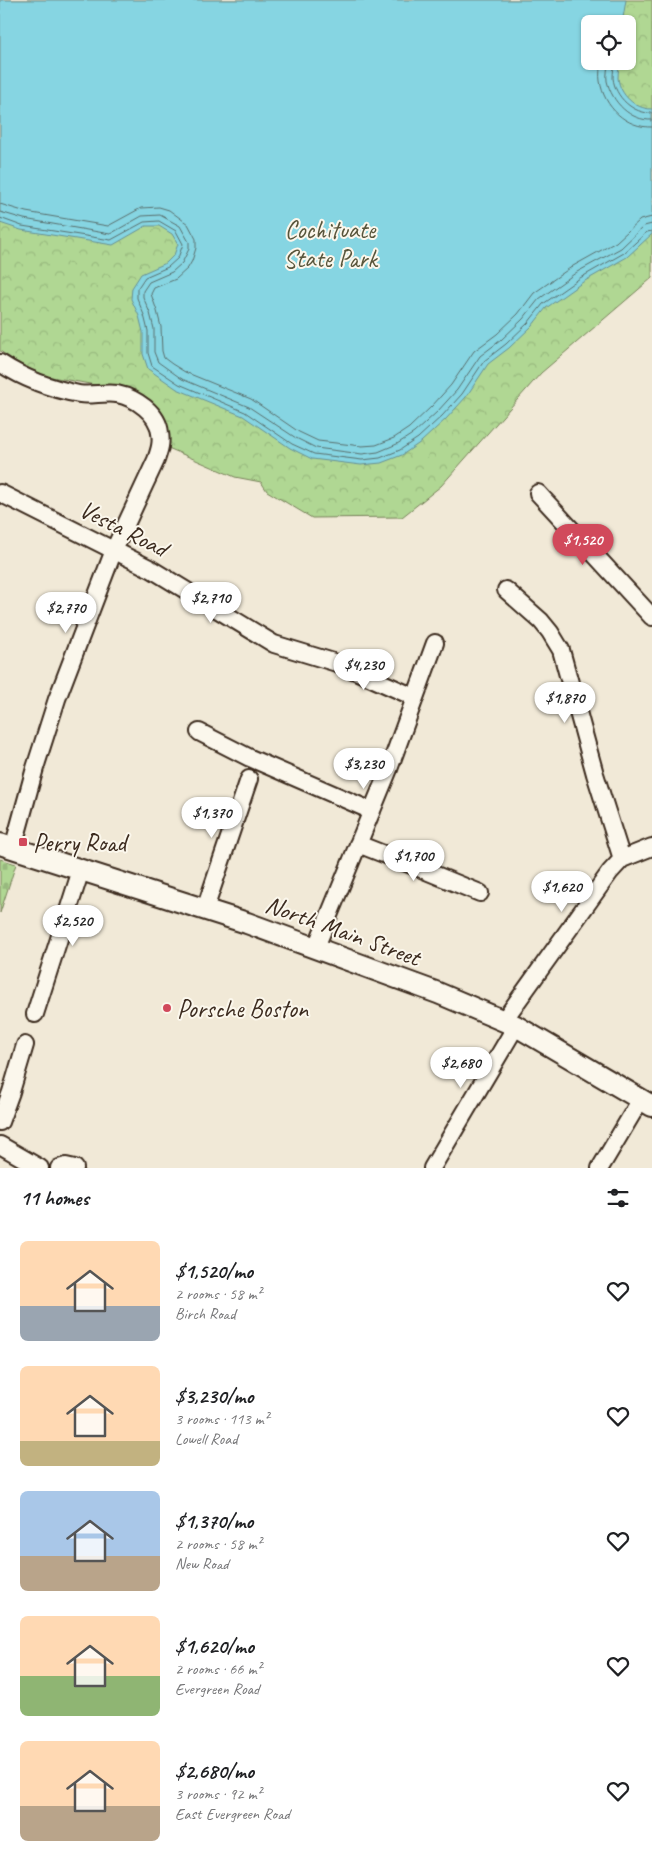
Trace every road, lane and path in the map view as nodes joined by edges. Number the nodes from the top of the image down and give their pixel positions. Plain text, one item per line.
1 (0, 363) edge
2 (0, 493) edge
3 (538, 493) dead end
4 (114, 550) junction
5 (506, 590) dead end
6 (652, 617) edge
7 (435, 643) dead end
8 (414, 697) junction
9 (199, 732) dead end
10 (249, 779) dead end
11 (372, 811) junction
12 (358, 844) junction
13 (6, 846) edge
14 (652, 847) edge
15 (622, 859) junction
16 (81, 870) junction
17 (480, 894) dead end
18 (205, 909) junction
19 (316, 947) junction
20 (35, 1014) dead end
21 (510, 1023) junction
22 (25, 1045) dead end
23 (647, 1102) edge
24 (0, 1122) edge
25 (0, 1145) edge
26 (40, 1168) edge
27 (59, 1168) edge
28 (75, 1168) edge
29 (432, 1168) edge
30 (600, 1168) edge

1 - 4 street
2 - 4 street, Vesta Road
3 - 6 street
4 - 8 street, Vesta Road
4 - 13 street
5 - 15 street
7 - 8 street
8 - 11 street
9 - 11 street
10 - 18 street
11 - 12 street
12 - 17 street
12 - 19 street
13 - 16 main road, North Main Street
14 - 15 street
15 - 21 street
16 - 18 main road, North Main Street
16 - 20 street
18 - 19 main road, North Main Street
19 - 21 main road, North Main Street
21 - 23 main road, North Main Street
21 - 29 street
22 - 24 street
23 - 30 street
25 - 26 street
27 - 28 street

